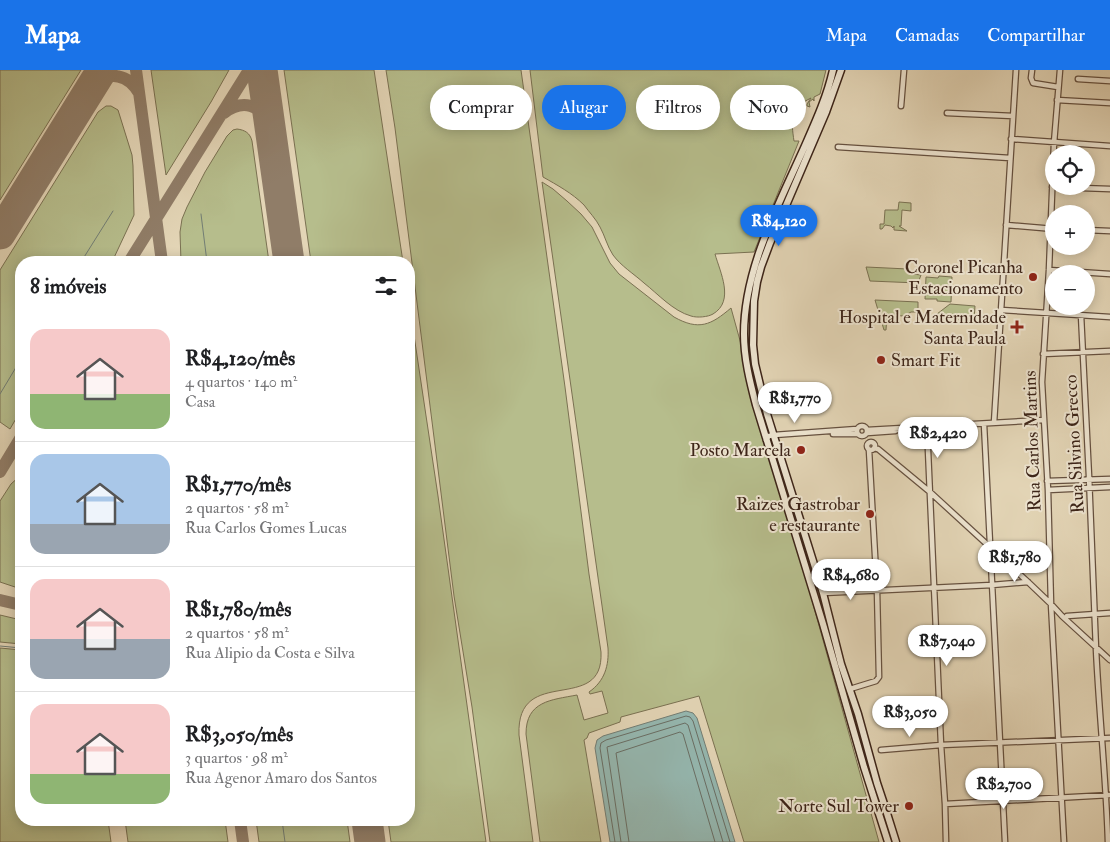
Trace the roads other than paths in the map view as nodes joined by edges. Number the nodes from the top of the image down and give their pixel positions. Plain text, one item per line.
1 (833, 70) edge
2 (841, 70) edge
3 (904, 70) edge
4 (1016, 70) edge
5 (1032, 70) edge
6 (1060, 70) edge
7 (1078, 80) dead end
8 (1110, 81) edge
9 (1058, 88) junction
10 (1058, 100) junction
11 (1110, 103) edge
12 (901, 106) dead end
13 (947, 113) dead end
14 (1013, 116) junction
15 (1011, 139) junction
16 (1054, 143) junction
17 (1110, 146) edge
18 (838, 147) dead end
19 (1010, 158) junction
20 (1095, 188) edge
21 (1110, 189) edge
22 (1006, 225) junction
23 (1045, 228) edge
24 (1095, 230) edge
25 (1110, 231) edge
26 (1095, 273) edge
27 (1110, 274) edge
28 (1000, 310) junction
29 (1045, 313) edge
30 (1046, 315) edge
31 (1081, 315) joint
32 (1110, 317) edge
33 (1110, 351) edge
34 (1083, 352) junction
35 (1043, 354) junction
36 (1044, 420) junction
37 (994, 423) junction
38 (984, 424) junction
39 (927, 427) junction
40 (858, 432) junction
41 (866, 433) junction
42 (774, 435) junction
43 (765, 436) junction
44 (871, 449) junction
45 (1110, 478) edge
46 (1090, 480) junction
47 (1047, 481) junction
48 (1110, 487) edge
49 (1090, 488) junction
50 (1048, 490) junction
51 (930, 492) junction
52 (990, 548) junction
53 (1028, 582) junction
54 (992, 585) junction
55 (933, 587) junction
56 (877, 590) junction
57 (823, 593) junction
58 (1051, 604) junction
59 (1095, 614) junction
60 (1110, 614) edge
61 (1067, 616) dead end
62 (1096, 647) junction
63 (1110, 660) edge
64 (850, 689) junction
65 (1102, 738) junction
66 (1110, 738) edge
67 (1059, 739) junction
68 (1000, 742) junction
69 (941, 745) junction
70 (881, 750) dead end
71 (1108, 796) edge
72 (1062, 798) junction
73 (1003, 800) junction
74 (945, 804) junction
75 (888, 842) edge
76 (896, 842) edge
77 (946, 842) edge
78 (1005, 842) edge
79 (1064, 842) edge
80 (1108, 842) edge

1 - 43 main road
2 - 42 main road
3 - 12 street
4 - 14 street
5 - 9 street
6 - 9 street, Rua Carlos Martins
7 - 8 street
9 - 10 street, Rua Carlos Martins
10 - 11 street
10 - 16 street, Rua Carlos Martins
13 - 14 street
14 - 15 street
15 - 16 street
15 - 19 street
16 - 17 street
18 - 19 street
19 - 22 street
20 - 21 street
22 - 23 street
22 - 28 street
24 - 25 street
26 - 27 street
28 - 29 street
28 - 37 street
30 - 35 street, Rua Carlos Martins
31 - 32 street
31 - 34 street, Rua Silvino Grecco
33 - 34 street
34 - 35 street
34 - 46 street, Rua Silvino Grecco
35 - 36 street, Rua Carlos Martins
36 - 37 street
36 - 47 street, Rua Carlos Martins
37 - 38 street
38 - 39 street
38 - 52 street
39 - 41 street
39 - 51 street
40 - 41 street
40 - 41 street
40 - 42 street
41 - 44 street
42 - 43 street
42 - 57 main road
43 - 75 main road
44 - 51 street
44 - 56 street
45 - 46 street
46 - 47 street
46 - 49 street, Rua Silvino Grecco
47 - 50 street, Rua Carlos Martins
48 - 49 street
49 - 50 street
49 - 59 street, Rua Silvino Grecco
50 - 58 street, Rua Carlos Martins
51 - 52 street
51 - 55 street
52 - 53 street
52 - 54 street
53 - 54 street
53 - 58 street
54 - 55 street
54 - 68 street
55 - 56 street
55 - 69 street
56 - 57 street
56 - 64 street
57 - 64 main road
58 - 62 street
58 - 67 street, Rua Carlos Martins
59 - 60 street
59 - 61 street
59 - 62 street, Rua Silvino Grecco
62 - 63 street
62 - 65 street, Rua Silvino Grecco
64 - 76 main road
65 - 66 street
65 - 67 street
65 - 71 street, Rua Silvino Grecco
67 - 68 street
67 - 72 street, Rua Carlos Martins
68 - 69 street
68 - 73 street
69 - 70 street
69 - 74 street
71 - 72 street
71 - 80 street, Rua Silvino Grecco
72 - 73 street
72 - 79 street, Rua Carlos Martins
73 - 74 street
73 - 78 street
74 - 77 street

